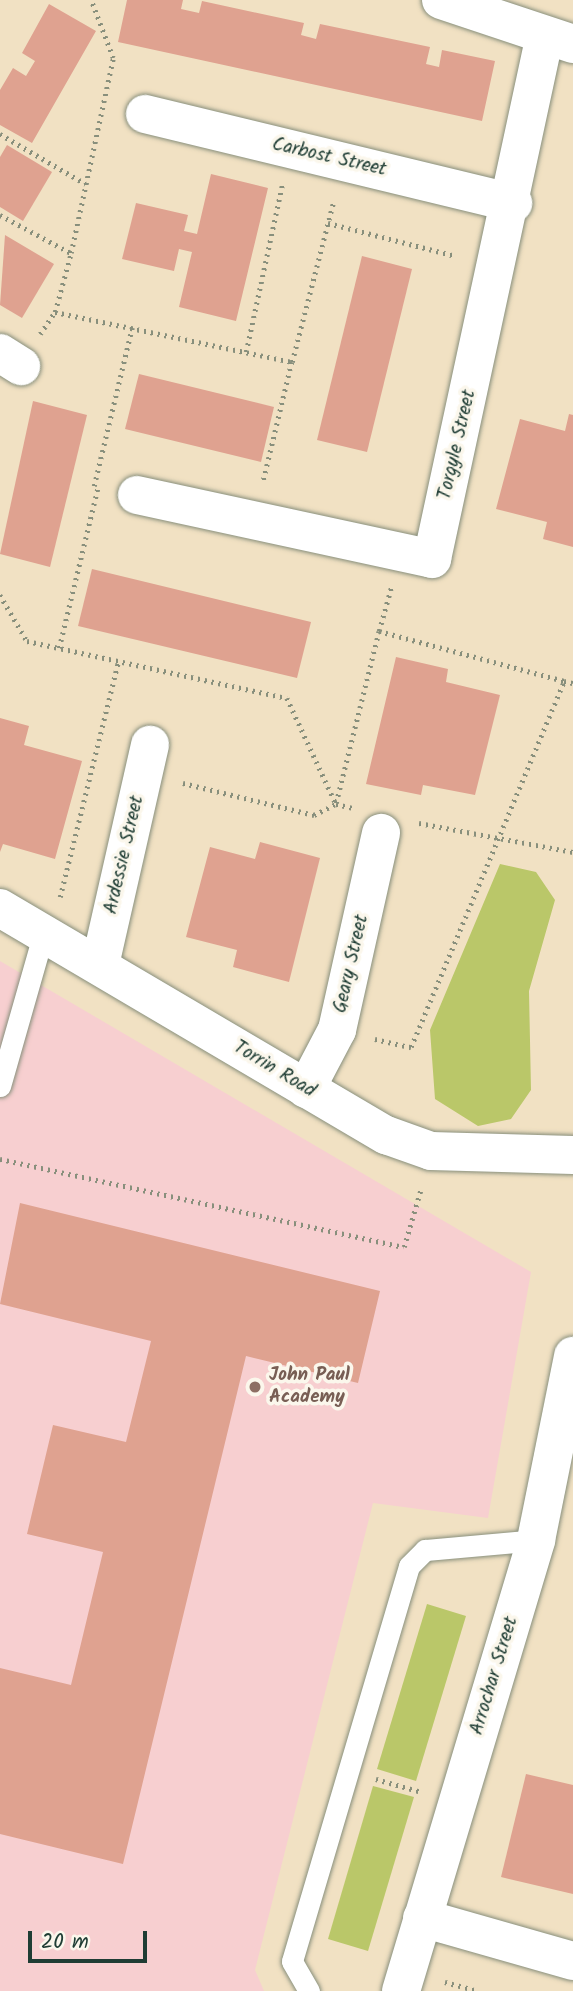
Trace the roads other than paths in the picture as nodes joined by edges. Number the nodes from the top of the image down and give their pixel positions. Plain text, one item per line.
1 (440, 0) edge
2 (559, 39) edge
3 (145, 114) dead end
4 (513, 203) junction
5 (137, 495) road end
6 (150, 745) dead end
7 (382, 833) dead end
8 (0, 908) edge
9 (46, 937) junction
10 (100, 965) junction
11 (0, 1086) edge
12 (306, 1089) junction
13 (573, 1155) edge
14 (573, 1356) edge
15 (562, 1475) edge
16 (536, 1540) junction
17 (422, 1918) junction
18 (573, 1961) edge
19 (309, 1991) edge
20 (401, 1991) edge

1 - 2 street
2 - 4 street, Torgyle Street
3 - 4 street, Carbost Street
4 - 5 street, Torgyle Street
6 - 10 street, Ardessie Street
7 - 12 street, Geary Street
8 - 9 street, Torrin Road
9 - 10 street, Torrin Road
9 - 11 lane
10 - 12 street, Torrin Road
12 - 13 street, Torrin Road
14 - 15 street, Arrochar Street
15 - 16 street, Arrochar Street
16 - 17 street, Arrochar Street
16 - 19 lane
17 - 18 street
17 - 20 street, Arrochar Street

